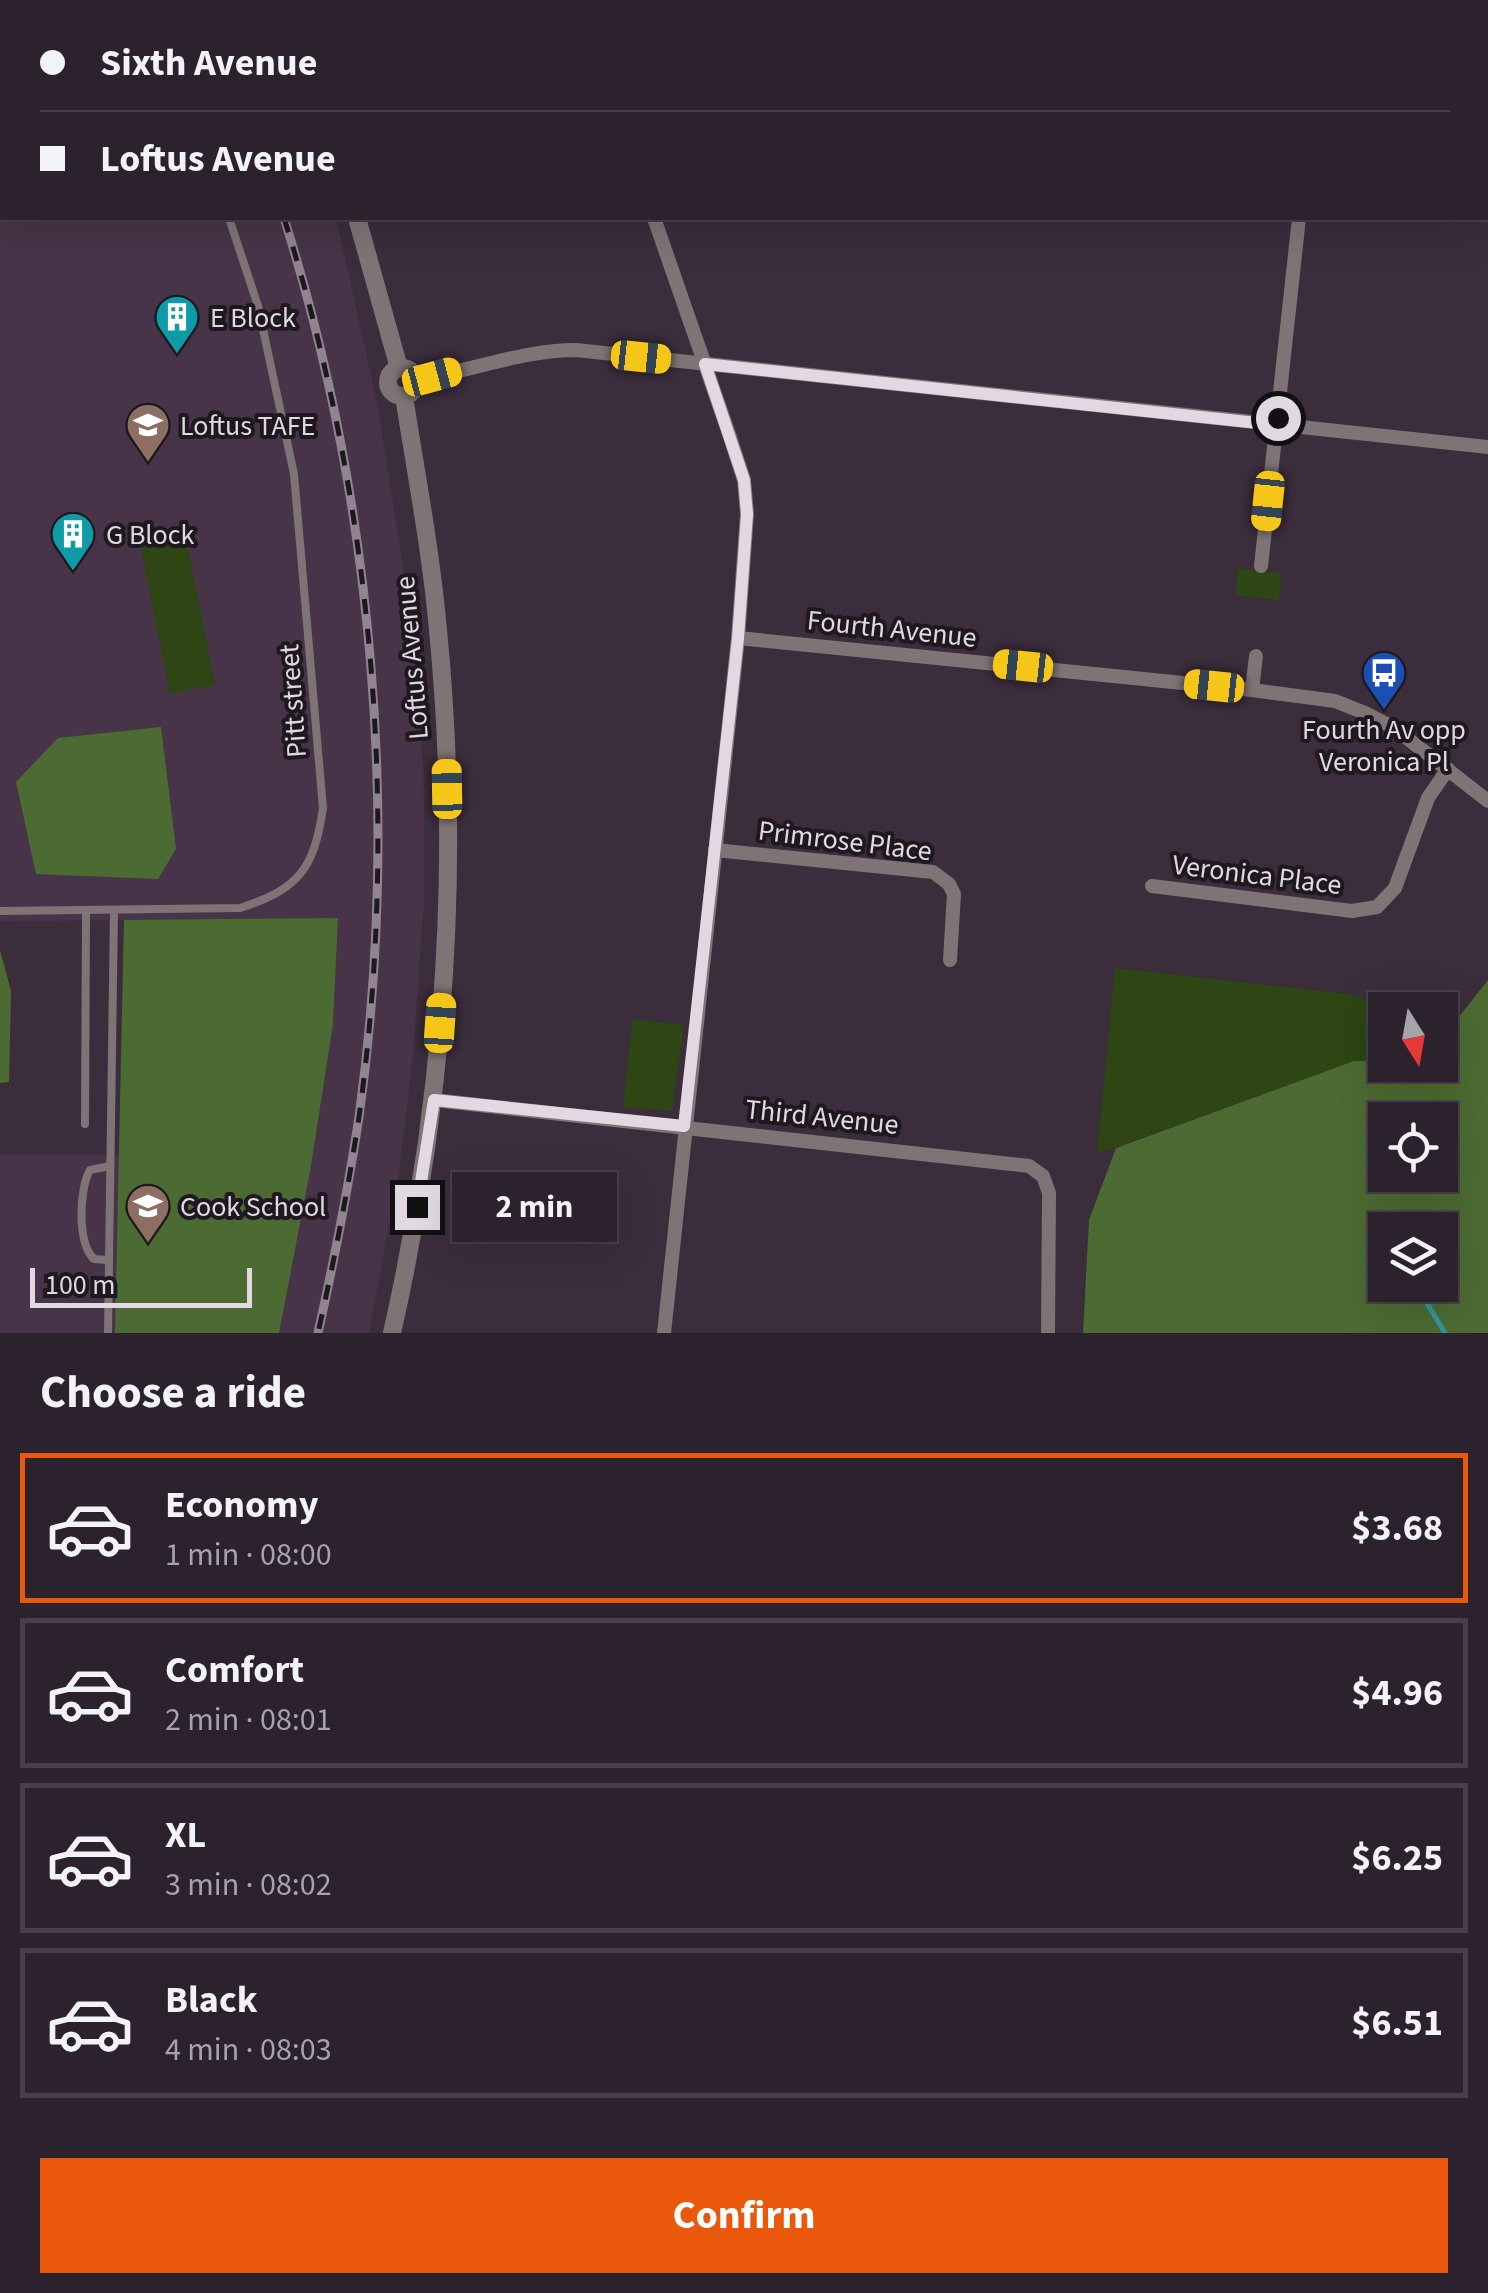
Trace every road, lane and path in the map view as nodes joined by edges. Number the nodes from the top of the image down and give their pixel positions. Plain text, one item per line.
1 (230, 220) edge
2 (359, 220) edge
3 (655, 220) edge
4 (1298, 220) edge
5 (705, 364) junction
6 (399, 368) junction
7 (416, 379) junction
8 (404, 396) junction
9 (1277, 425) junction
10 (1488, 447) edge
11 (1260, 566) dead end
12 (738, 638) junction
13 (1256, 656) dead end
14 (1252, 690) junction
15 (1448, 768) junction
16 (1488, 801) edge
17 (715, 850) junction
18 (1152, 886) dead end
19 (0, 910) edge
20 (86, 910) junction
21 (114, 910) junction
22 (950, 960) dead end
23 (434, 1100) junction
24 (84, 1124) dead end
25 (684, 1126) junction
26 (110, 1166) junction
27 (109, 1260) junction
28 (108, 1333) edge
29 (392, 1333) edge
30 (664, 1333) edge
31 (1048, 1333) edge

1 - 21 lane, Pitt street
2 - 6 street
3 - 5 street
4 - 9 street
5 - 7 street
5 - 9 street
5 - 12 street
6 - 7 street
6 - 8 street
7 - 8 street
8 - 23 street, Loftus Avenue
9 - 10 street
9 - 11 street
12 - 14 street, Fourth Avenue
12 - 17 street
13 - 14 street
14 - 15 street, Fourth Avenue
15 - 16 street, Fourth Avenue
15 - 18 street, Veronica Place
17 - 22 street, Primrose Place
17 - 25 street
19 - 20 lane, Pitt street
20 - 21 lane, Pitt street
20 - 24 lane
21 - 26 lane
23 - 25 street, Third Avenue
23 - 29 street, Loftus Avenue
25 - 30 street
25 - 31 street, Third Avenue
26 - 27 lane
26 - 27 lane
27 - 28 lane

